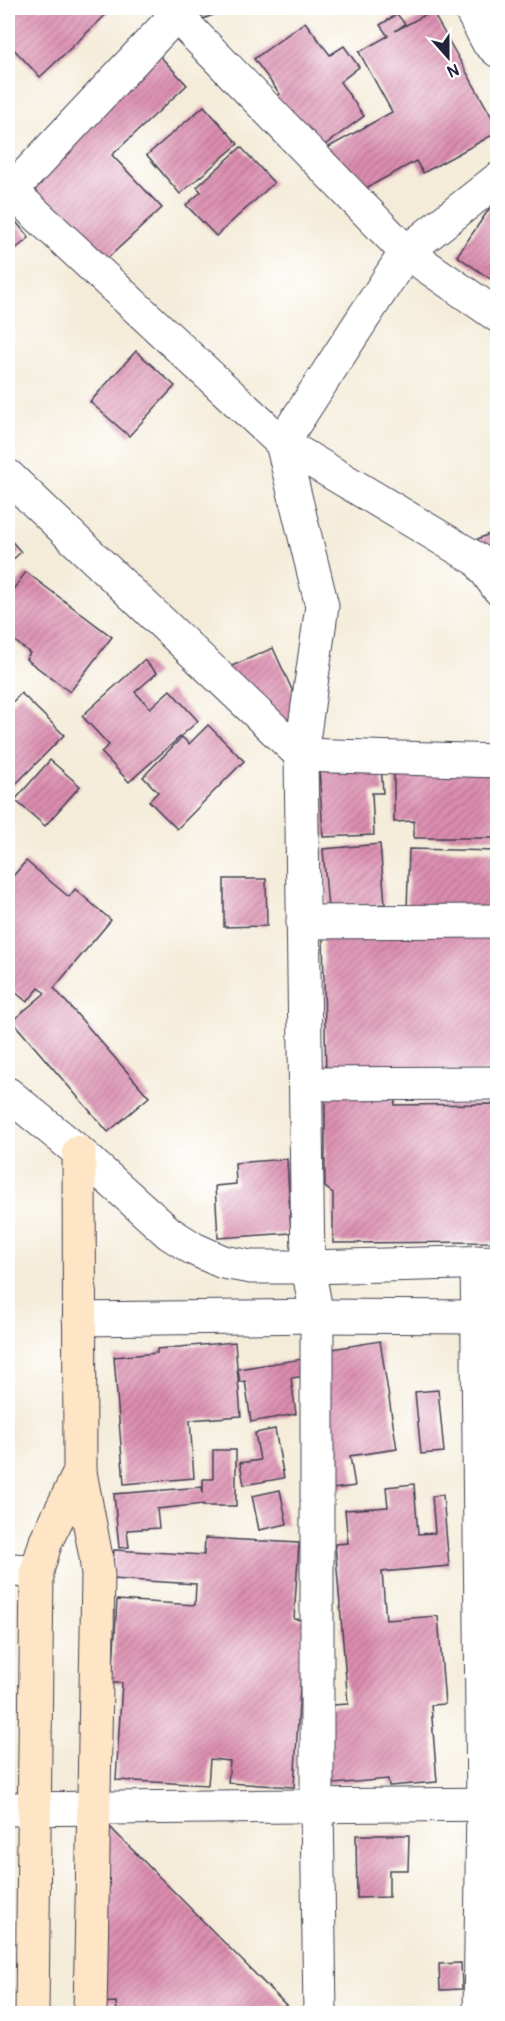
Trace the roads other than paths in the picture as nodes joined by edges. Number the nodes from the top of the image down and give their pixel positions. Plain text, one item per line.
1 (470, 8) edge
2 (172, 11) edge
3 (498, 51) edge
4 (498, 179) edge
5 (8, 191) edge
6 (406, 252) junction
7 (498, 316) edge
8 (282, 443) junction
9 (8, 476) edge
10 (498, 588) edge
11 (301, 754) junction
12 (498, 761) edge
13 (498, 921) edge
14 (303, 922) junction
15 (498, 1083) edge
16 (306, 1084) junction
17 (8, 1094) edge
18 (78, 1152) junction
19 (488, 1262) edge
20 (308, 1267) junction
21 (317, 1316) junction
22 (478, 1317) junction
23 (79, 1319) junction
24 (80, 1472) junction
25 (22, 1570) edge
26 (490, 1804) edge
27 (317, 1806) junction
28 (20, 1809) edge
29 (93, 1809) junction
30 (32, 2013) edge
31 (90, 2013) edge
32 (320, 2013) edge
33 (480, 2013) edge

1 - 3 street
2 - 5 street
2 - 6 street
4 - 6 street
5 - 8 street
6 - 7 street
6 - 8 street
8 - 10 street
8 - 11 street
9 - 11 street
11 - 12 street
11 - 14 street
13 - 14 street
14 - 16 street
15 - 16 street
16 - 20 street
17 - 18 street
18 - 20 street
18 - 23 main road
19 - 20 street
19 - 22 street
20 - 21 street
21 - 22 street
21 - 23 street
21 - 27 street
22 - 26 street
23 - 24 main road
24 - 25 main road
24 - 29 main road
25 - 28 main road
26 - 27 street
26 - 33 street
27 - 29 street
27 - 32 street
28 - 29 street
28 - 30 main road
29 - 31 main road

